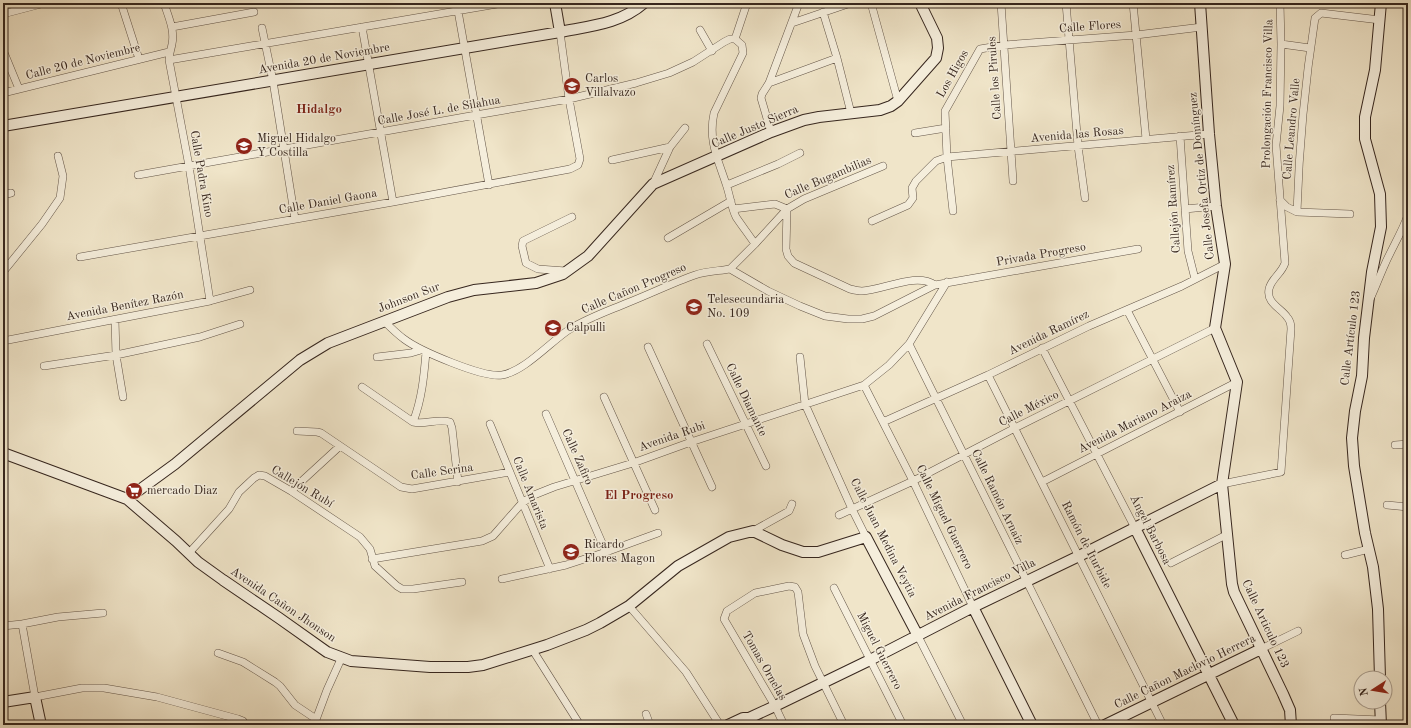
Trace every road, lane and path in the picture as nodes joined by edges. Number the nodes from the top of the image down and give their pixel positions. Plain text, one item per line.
1 (44, 3) edge
2 (121, 3) edge
3 (164, 3) edge
4 (503, 3) edge
5 (556, 3) edge
6 (644, 3) edge
7 (747, 3) edge
8 (799, 3) edge
9 (851, 3) edge
10 (871, 3) edge
11 (920, 3) edge
12 (1001, 3) edge
13 (1066, 3) edge
14 (1133, 3) edge
15 (1200, 3) edge
16 (1280, 3) edge
17 (1381, 3) edge
18 (458, 11) junction
19 (254, 12) dead end
20 (824, 12) junction
21 (3, 14) edge
22 (1380, 20) junction
23 (792, 23) junction
24 (172, 27) junction
25 (362, 27) junction
26 (1202, 27) junction
27 (262, 28) dead end
28 (700, 30) dead end
29 (560, 32) junction
30 (1136, 35) junction
31 (735, 39) junction
32 (1069, 40) junction
33 (266, 44) junction
34 (1281, 44) junction
35 (1004, 45) junction
36 (464, 47) junction
37 (1310, 48) junction
38 (980, 49) joint
39 (3, 50) edge
40 (712, 51) junction
41 (169, 56) junction
42 (837, 58) junction
43 (139, 59) junction
44 (368, 65) junction
45 (273, 81) junction
46 (770, 83) junction
47 (20, 89) junction
48 (3, 93) edge
49 (175, 97) junction
50 (569, 99) junction
51 (898, 101) junction
52 (851, 113) junction
53 (476, 115) junction
54 (3, 126) edge
55 (685, 128) dead end
56 (946, 128) junction
57 (771, 132) junction
58 (915, 132) dead end
59 (381, 133) junction
60 (1209, 134) junction
61 (1180, 136) junction
62 (1146, 140) junction
63 (1078, 146) junction
64 (670, 147) junction
65 (284, 149) junction
66 (1010, 151) junction
67 (800, 153) dead end
68 (58, 156) dead end
69 (716, 157) junction
70 (947, 157) junction
71 (612, 160) dead end
72 (189, 166) junction
73 (883, 166) dead end
74 (138, 175) dead end
75 (1013, 181) dead end
76 (653, 184) junction
77 (489, 185) junction
78 (727, 185) junction
79 (11, 193) dead end
80 (3, 195) edge
81 (1085, 198) dead end
82 (731, 200) junction
83 (1280, 200) junction
84 (393, 202) junction
85 (1216, 206) junction
86 (734, 209) junction
87 (787, 209) junction
88 (1185, 209) junction
89 (953, 212) dead end
90 (1297, 212) junction
91 (1350, 214) dead end
92 (1408, 215) edge
93 (572, 217) dead end
94 (295, 219) junction
95 (872, 221) dead end
96 (200, 235) junction
97 (668, 238) dead end
98 (755, 244) junction
99 (1138, 249) dead end
100 (80, 257) dead end
101 (1225, 264) junction
102 (730, 269) junction
103 (568, 271) junction
104 (3, 272) edge
105 (1195, 278) junction
106 (947, 282) junction
107 (935, 285) junction
108 (250, 290) dead end
109 (1370, 298) junction
110 (210, 301) junction
111 (1127, 310) junction
112 (115, 320) junction
113 (384, 321) junction
114 (240, 324) dead end
115 (1215, 328) junction
116 (3, 341) edge
117 (706, 344) dead end
118 (909, 344) junction
119 (648, 347) dead end
120 (1042, 348) junction
121 (424, 351) junction
122 (116, 355) junction
123 (377, 357) dead end
124 (800, 357) dead end
125 (1153, 360) junction
126 (44, 366) dead end
127 (988, 375) junction
128 (1237, 382) junction
129 (864, 385) junction
130 (362, 387) dead end
131 (123, 397) dead end
132 (604, 397) dead end
133 (936, 399) junction
134 (1069, 401) junction
135 (805, 404) junction
136 (1180, 412) junction
137 (546, 414) dead end
138 (413, 422) junction
139 (883, 422) junction
140 (490, 424) dead end
141 (746, 424) junction
142 (1015, 428) junction
143 (297, 431) dead end
144 (691, 442) junction
145 (1408, 444) edge
146 (1396, 445) dead end
147 (340, 446) junction
148 (963, 454) junction
149 (1096, 454) junction
150 (6, 456) edge
151 (633, 463) junction
152 (766, 466) dead end
153 (510, 472) junction
154 (575, 480) junction
155 (912, 481) junction
156 (458, 482) junction
157 (1042, 482) junction
158 (1222, 484) junction
159 (712, 487) dead end
160 (291, 490) junction
161 (127, 499) junction
162 (522, 502) junction
163 (792, 504) dead end
164 (1387, 505) dead end
165 (1408, 507) edge
166 (852, 509) junction
167 (655, 510) dead end
168 (839, 515) dead end
169 (1135, 528) junction
170 (753, 532) junction
171 (658, 533) dead end
172 (1226, 535) junction
173 (866, 537) junction
174 (1369, 549) junction
175 (606, 552) junction
176 (189, 553) junction
177 (1345, 555) dead end
178 (1079, 556) junction
179 (372, 559) junction
180 (1171, 563) dead end
181 (550, 569) junction
182 (502, 579) dead end
183 (1026, 580) junction
184 (462, 582) dead end
185 (834, 588) dead end
186 (629, 606) junction
187 (973, 607) junction
188 (103, 614) dead end
189 (22, 624) junction
190 (3, 626) edge
191 (1298, 631) dead end
192 (918, 636) junction
193 (532, 649) junction
194 (1261, 649) junction
195 (218, 653) dead end
196 (341, 659) junction
197 (870, 660) junction
198 (1380, 670) edge
199 (1208, 675) junction
200 (823, 682) junction
201 (36, 697) junction
202 (3, 702) edge
203 (1152, 702) junction
204 (775, 706) junction
205 (1380, 710) edge
206 (646, 714) dead end
207 (1334, 718) dead end
208 (315, 722) edge
209 (746, 722) edge
210 (1381, 723) edge
211 (723, 724) edge
212 (41, 725) edge
213 (246, 725) edge
214 (580, 725) edge
215 (650, 725) edge
216 (784, 725) edge
217 (844, 725) edge
218 (903, 725) edge
219 (963, 725) edge
220 (1032, 725) edge
221 (1098, 725) edge
222 (1105, 725) edge
223 (1163, 725) edge
224 (1234, 725) edge
225 (1291, 725) edge

1 - 21 street
2 - 43 street
3 - 24 street
4 - 18 street, Avenida 20 de Noviembre
5 - 29 street
6 - 29 street, Avenida 20 de Noviembre
7 - 31 street
8 - 23 street
9 - 20 street
10 - 51 street
11 - 51 street, Calle Justo Sierra
12 - 35 street, Calle los Pirules
13 - 32 street
14 - 30 street
15 - 26 street, Calle Josefa Ortiz de Domínguez
16 - 34 street, Prolongación Francisco Villa
17 - 22 street, Calle Artículo 123
18 - 25 street, Avenida 20 de Noviembre
18 - 36 street
19 - 24 street
20 - 23 street
20 - 42 street
22 - 37 street, Calle Leandro Valle
22 - 109 street, Calle Artículo 123
23 - 46 street
24 - 41 street, Calle Padra Kino
25 - 33 street, Avenida 20 de Noviembre
25 - 44 street
26 - 30 street, Calle Flores
26 - 60 street, Calle Josefa Ortiz de Domínguez
27 - 33 street
28 - 40 street
29 - 36 street, Avenida 20 de Noviembre
29 - 50 street
30 - 32 street, Calle Flores
30 - 62 street
31 - 40 street, Calle José L. de Silahua
31 - 69 street
32 - 35 street, Calle Flores
32 - 63 street
33 - 41 street, Avenida 20 de Noviembre
33 - 45 street
34 - 37 street
34 - 83 street, Prolongación Francisco Villa
35 - 38 street, Calle Flores
35 - 66 street, Calle los Pirules
36 - 44 street, Avenida 20 de Noviembre
36 - 53 street
37 - 90 street, Calle Leandro Valle
38 - 56 street, Los Higos
39 - 47 street
40 - 50 street, Calle José L. de Silahua
41 - 43 street, Calle 20 de Noviembre
41 - 49 street, Calle Padra Kino
42 - 46 street
42 - 52 street
43 - 47 street, Calle 20 de Noviembre
44 - 45 street, Avenida 20 de Noviembre
44 - 59 street
45 - 49 street, Avenida 20 de Noviembre
45 - 65 street
46 - 57 street
47 - 48 street, Calle 20 de Noviembre
49 - 54 street, Avenida 20 de Noviembre
49 - 72 street, Calle Padra Kino
50 - 53 street, Calle José L. de Silahua
50 - 77 street, Calle Daniel Gaona
51 - 52 street, Calle Justo Sierra
52 - 57 street, Calle Justo Sierra
53 - 59 street, Calle José L. de Silahua
53 - 77 street
55 - 64 street, Johnson Sur
56 - 58 street
56 - 70 street, Los Higos
57 - 69 street, Calle Justo Sierra
59 - 65 street, Calle José L. de Silahua
59 - 84 street
60 - 61 street, Avenida las Rosas
60 - 85 street, Calle Josefa Ortiz de Domínguez
61 - 62 street, Avenida las Rosas
61 - 88 street, Callejón Ramírez
62 - 63 street, Avenida las Rosas
63 - 66 street, Avenida las Rosas
63 - 81 street
64 - 71 street
64 - 76 street, Johnson Sur
65 - 72 street, Calle José L. de Silahua
65 - 94 street
66 - 70 street, Avenida las Rosas
66 - 75 street, Calle los Pirules
67 - 78 street
68 - 104 street
69 - 76 street, Calle Justo Sierra
69 - 78 street
70 - 89 street, Los Higos
70 - 95 street
72 - 74 street, Calle José L. de Silahua
72 - 96 street, Calle Padra Kino
73 - 87 street, Calle Bugambilias
76 - 103 street, Johnson Sur
77 - 84 street, Calle Daniel Gaona
78 - 82 street
79 - 80 street
82 - 86 street
82 - 97 street
83 - 90 street
83 - 158 street, Prolongación Francisco Villa
84 - 94 street, Calle Daniel Gaona
85 - 88 street
85 - 101 street, Calle Josefa Ortiz de Domínguez
86 - 87 street, Calle Bugambilias
86 - 98 street
87 - 98 street
87 - 107 street
88 - 105 street, Callejón Ramírez
90 - 91 street
92 - 109 street
93 - 103 street
94 - 96 street, Calle Daniel Gaona
96 - 100 street, Calle Daniel Gaona
96 - 110 street, Calle Padra Kino
98 - 102 street
99 - 106 street, Privada Progreso
101 - 105 street, Avenida Ramírez
101 - 115 street, Calle Josefa Ortiz de Domínguez
102 - 107 street, Privada Progreso
102 - 121 street, Calle Cañon Progreso
103 - 113 street, Johnson Sur
105 - 111 street, Avenida Ramírez
106 - 107 street, Privada Progreso
106 - 118 street, Avenida Rubi
108 - 110 street, Avenida Benítez Razón
109 - 174 street, Calle Artículo 123
110 - 112 street, Avenida Benítez Razón
111 - 120 street, Avenida Ramírez
111 - 125 street
112 - 116 street, Avenida Benítez Razón
112 - 122 street
113 - 121 street, Calle Cañon Progreso
113 - 161 street, Johnson Sur
114 - 122 street
115 - 125 street, Calle México
115 - 128 street
117 - 141 street, Calle Diamante
118 - 129 street, Avenida Rubi
118 - 133 street, Calle Ramón Arnaiz
119 - 144 street
120 - 127 street, Avenida Ramírez
120 - 134 street, Ángel Barbosa
121 - 123 street
121 - 138 street
122 - 126 street
122 - 131 street
124 - 135 street, Calle Juan Medina Veytia
125 - 134 street, Calle México
125 - 136 street
127 - 133 street, Avenida Ramírez
127 - 142 street, Ramón de Iturbide
128 - 136 street, Avenida Mariano Araiza
128 - 158 street
129 - 135 street, Avenida Rubi
129 - 139 street, Calle Miguel Guerrero
130 - 138 street
132 - 151 street
133 - 139 street, Avenida Ramírez
133 - 148 street, Calle Ramón Arnaiz
134 - 142 street, Calle México
134 - 149 street, Ángel Barbosa
135 - 141 street, Avenida Rubi
135 - 166 street, Calle Juan Medina Veytia
136 - 149 street, Avenida Mariano Araiza
137 - 154 street, Calle Zafiro
138 - 156 street
139 - 155 street, Calle Miguel Guerrero
140 - 153 street, Calle Amarista
141 - 144 street, Avenida Rubi
141 - 152 street, Calle Diamante
142 - 148 street, Calle México
142 - 157 street, Ramón de Iturbide
143 - 147 street, Calle Serina
144 - 151 street, Avenida Rubi
144 - 159 street
145 - 146 street
147 - 156 street, Calle Serina
147 - 160 street
148 - 155 street, Calle México
148 - 183 street, Calle Ramón Arnaiz
149 - 157 street, Avenida Mariano Araiza
149 - 169 street, Ángel Barbosa
150 - 161 street
151 - 154 street, Avenida Rubi
151 - 167 street
153 - 156 street, Calle Serina
153 - 162 street, Calle Amarista
154 - 162 street, Avenida Rubi
154 - 175 street, Calle Zafiro
155 - 166 street, Calle México
155 - 187 street, Calle Miguel Guerrero
157 - 178 street, Ramón de Iturbide
158 - 169 street, Avenida Francisco Villa
158 - 172 street, Calle Articulo 123
160 - 176 street, Callejón Rubí
160 - 179 street, Callejón Rubí
161 - 176 street, Avenida Cañon Jhonson
162 - 179 street, Avenida Rubi
162 - 181 street, Calle Amarista
163 - 170 street
164 - 165 street
166 - 168 street, Calle México
166 - 173 street, Calle Juan Medina Veytia
169 - 178 street, Avenida Francisco Villa
169 - 199 street, Ángel Barbosa
170 - 173 street
170 - 186 street, Avenida Cañon Jhonson
171 - 175 street
172 - 180 street
172 - 194 street, Calle Articulo 123
173 - 192 street, Calle Juan Medina Veytia
174 - 177 street
174 - 198 street, Calle Artículo 123
175 - 181 street
176 - 196 street, Avenida Cañon Jhonson
178 - 183 street, Avenida Francisco Villa
178 - 203 street, Ramón de Iturbide
179 - 184 street, Callejón Rubí
181 - 182 street
183 - 187 street, Avenida Francisco Villa
183 - 221 street, Calle Ramón Arnaiz
185 - 197 street, Miguel Guerrero
186 - 193 street, Avenida Cañon Jhonson
186 - 211 street
187 - 192 street, Avenida Francisco Villa
187 - 220 street, Calle Miguel Guerrero
188 - 189 street
189 - 190 street
189 - 201 street
191 - 194 street, Calle Cañon Maclovio Herrera
192 - 197 street, Avenida Francisco Villa
192 - 219 street, Calle Juan Medina Veytia
193 - 196 street, Avenida Cañon Jhonson
193 - 214 street
194 - 199 street, Calle Cañon Maclovio Herrera
194 - 225 street, Calle Articulo 123
195 - 208 street
196 - 208 street
197 - 200 street, Avenida Francisco Villa
197 - 218 street, Miguel Guerrero
199 - 203 street, Calle Cañon Maclovio Herrera
199 - 224 street, Ángel Barbosa
200 - 204 street, Avenida Francisco Villa
200 - 204 street, Tomas Ornelas
200 - 217 street
201 - 202 street
201 - 212 street
201 - 213 street
203 - 222 street, Calle Cañon Maclovio Herrera
203 - 223 street, Ramón de Iturbide
204 - 209 street, Avenida Francisco Villa
204 - 216 street, Tomas Ornelas
205 - 210 street
206 - 215 street
207 - 210 street
209 - 211 street, Avenida Francisco Villa

